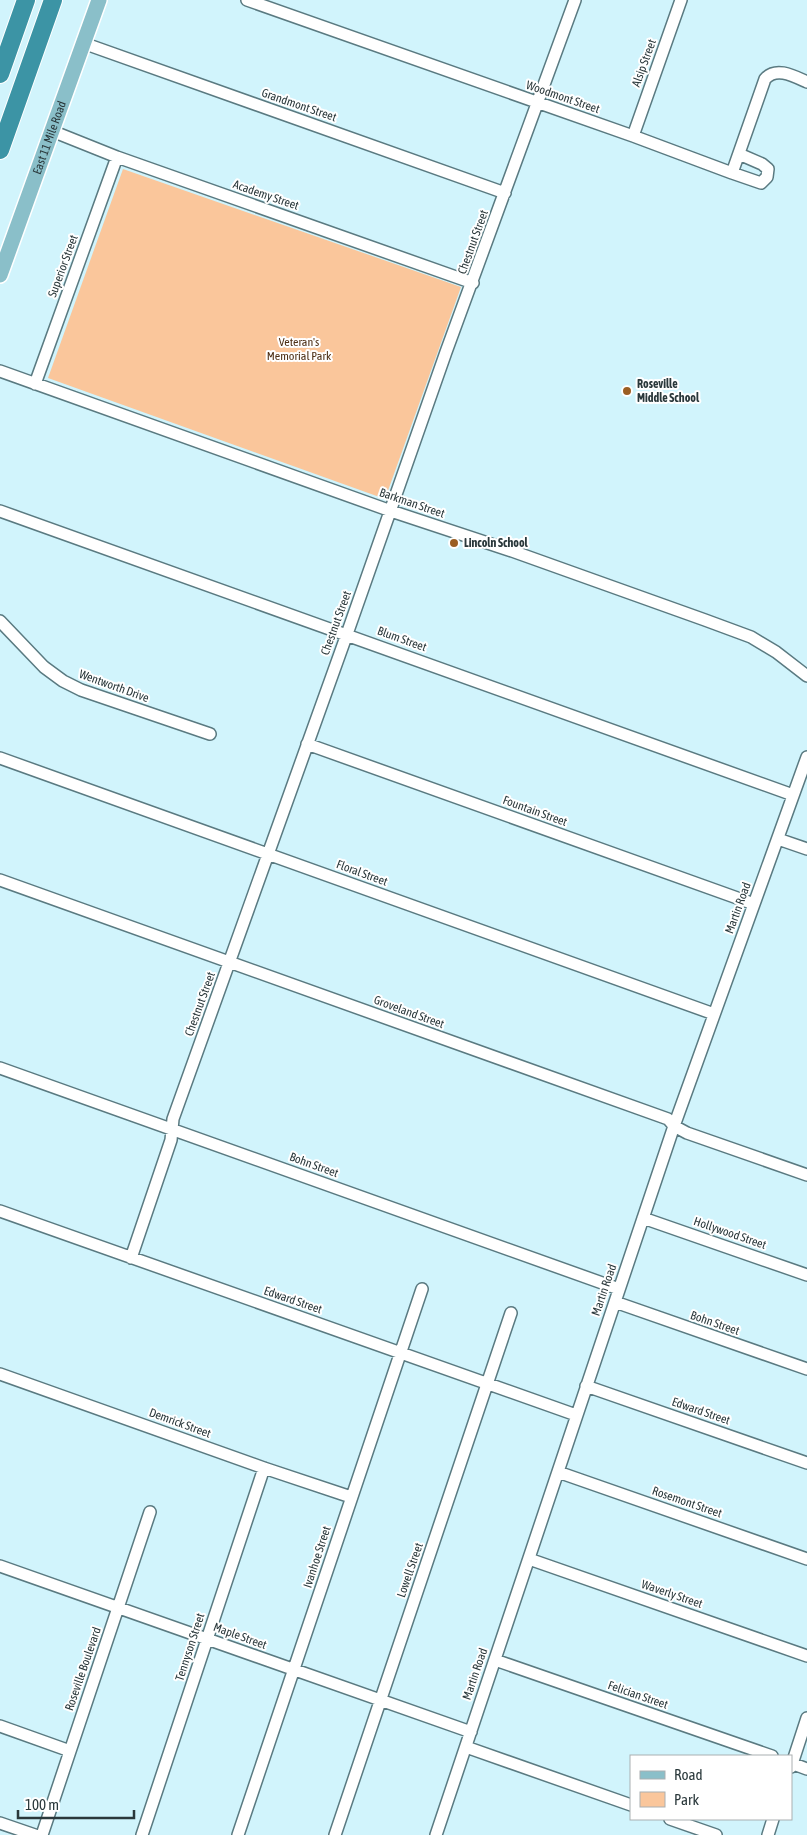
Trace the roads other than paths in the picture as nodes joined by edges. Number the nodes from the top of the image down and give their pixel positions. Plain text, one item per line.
1 (26, 0) edge
2 (53, 0) edge
3 (99, 0) edge
4 (247, 0) edge
5 (576, 0) edge
6 (681, 0) edge
7 (83, 43) junction
8 (0, 74) edge
9 (807, 82) edge
10 (539, 103) junction
11 (52, 131) junction
12 (633, 136) junction
13 (0, 150) edge
14 (739, 154) junction
15 (117, 157) junction
16 (732, 173) junction
17 (505, 193) junction
18 (0, 275) edge
19 (473, 283) junction
20 (0, 370) edge
21 (35, 384) junction
22 (0, 510) edge
23 (391, 511) junction
24 (0, 621) edge
25 (347, 634) junction
26 (807, 676) edge
27 (210, 734) dead end
28 (307, 744) junction
29 (807, 757) edge
30 (0, 758) edge
31 (793, 794) junction
32 (778, 839) junction
33 (807, 849) edge
34 (268, 854) junction
35 (0, 880) edge
36 (754, 904) junction
37 (229, 962) junction
38 (714, 1014) junction
39 (0, 1068) edge
40 (674, 1126) junction
41 (172, 1129) junction
42 (807, 1174) edge
43 (0, 1212) edge
44 (643, 1218) junction
45 (131, 1258) junction
46 (807, 1275) edge
47 (422, 1289) dead end
48 (619, 1289) junction
49 (615, 1302) junction
50 (511, 1313) dead end
51 (400, 1352) junction
52 (807, 1369) edge
53 (0, 1374) edge
54 (487, 1384) junction
55 (586, 1386) junction
56 (576, 1415) junction
57 (807, 1463) edge
58 (264, 1468) junction
59 (558, 1472) junction
60 (351, 1497) junction
61 (150, 1512) dead end
62 (529, 1559) junction
63 (807, 1559) edge
64 (0, 1566) edge
65 (118, 1608) junction
66 (207, 1639) junction
67 (807, 1656) edge
68 (495, 1660) junction
69 (294, 1670) junction
70 (381, 1701) junction
71 (807, 1718) edge
72 (0, 1726) edge
73 (471, 1732) junction
74 (466, 1747) junction
75 (70, 1750) junction
76 (769, 1755) edge
77 (792, 1761) edge
78 (792, 1764) edge
79 (807, 1769) edge
80 (630, 1805) edge
81 (673, 1820) edge
82 (773, 1820) edge
83 (0, 1823) edge
84 (35, 1835) edge
85 (42, 1835) edge
86 (142, 1835) edge
87 (238, 1835) edge
88 (336, 1835) edge
89 (436, 1835) edge
90 (716, 1835) edge
91 (768, 1835) edge

1 - 8 highway
2 - 13 highway
3 - 7 main road, East 11 Mile Road
4 - 10 street, Woodmont Street
5 - 10 street, Chestnut Street
6 - 12 street, Alsip Street
7 - 11 main road, East 11 Mile Road
7 - 17 street, Grandmont Street
9 - 14 street
10 - 12 street, Woodmont Street
10 - 17 street, Chestnut Street
11 - 15 street, Academy Street
11 - 18 main road, East 11 Mile Road
12 - 16 street, Woodmont Street
14 - 16 street
14 - 16 street, Woodmont Street
15 - 19 street, Academy Street
15 - 21 street, Superior Street
17 - 19 street, Chestnut Street
19 - 23 street, Chestnut Street
20 - 21 street, Barkman Street
21 - 23 street, Barkman Street
22 - 25 street, Blum Street
23 - 25 street, Chestnut Street
23 - 26 street, Barkman Street
24 - 27 street, Wentworth Drive
25 - 28 street, Chestnut Street
25 - 31 street, Blum Street
28 - 34 street, Chestnut Street
28 - 36 street, Fountain Street
29 - 31 street, Martin Road
30 - 34 street, Floral Street
31 - 32 street, Martin Road
32 - 33 street
32 - 36 street, Martin Road
34 - 37 street, Chestnut Street
34 - 38 street, Floral Street
35 - 37 street, Groveland Street
36 - 38 street, Martin Road
37 - 40 street, Groveland Street
37 - 41 street, Chestnut Street
38 - 40 street, Martin Road
39 - 41 street, Bohn Street
40 - 42 street, Groveland Street
40 - 44 street, Martin Road
41 - 45 street, Chestnut Street
41 - 48 street, Bohn Street
43 - 45 street, Edward Street
44 - 46 street, Hollywood Street
44 - 48 street, Martin Road
45 - 51 street, Edward Street
47 - 51 street, Ivanhoe Street
48 - 49 street, Martin Road
49 - 52 street, Bohn Street
49 - 55 street, Martin Road
50 - 54 street, Lowell Street
51 - 54 street, Edward Street
51 - 60 street, Ivanhoe Street
53 - 58 street, Demrick Street
54 - 56 street, Edward Street
54 - 70 street, Lowell Street
55 - 56 street, Martin Road
55 - 57 street, Edward Street
56 - 59 street, Martin Road
58 - 60 street, Demrick Street
58 - 66 street, Tennyson Street
59 - 62 street, Martin Road
59 - 63 street, Rosemont Street
60 - 69 street, Ivanhoe Street
61 - 65 street, Roseville Boulevard
62 - 67 street, Waverly Street
62 - 68 street, Martin Road
64 - 65 street, Maple Street
65 - 66 street, Maple Street
65 - 75 street, Roseville Boulevard
66 - 69 street, Maple Street
66 - 86 street, Tennyson Street
68 - 73 street, Martin Road
68 - 76 street, Felician Street
69 - 70 street, Maple Street
69 - 87 street, Ivanhoe Street
70 - 73 street, Maple Street
70 - 88 street, Lowell Street
71 - 77 street
72 - 75 street
73 - 74 street, Martin Road
74 - 80 street
74 - 89 street, Martin Road
75 - 85 street, Roseville Boulevard
78 - 79 street
81 - 90 street
82 - 91 street
83 - 84 street

